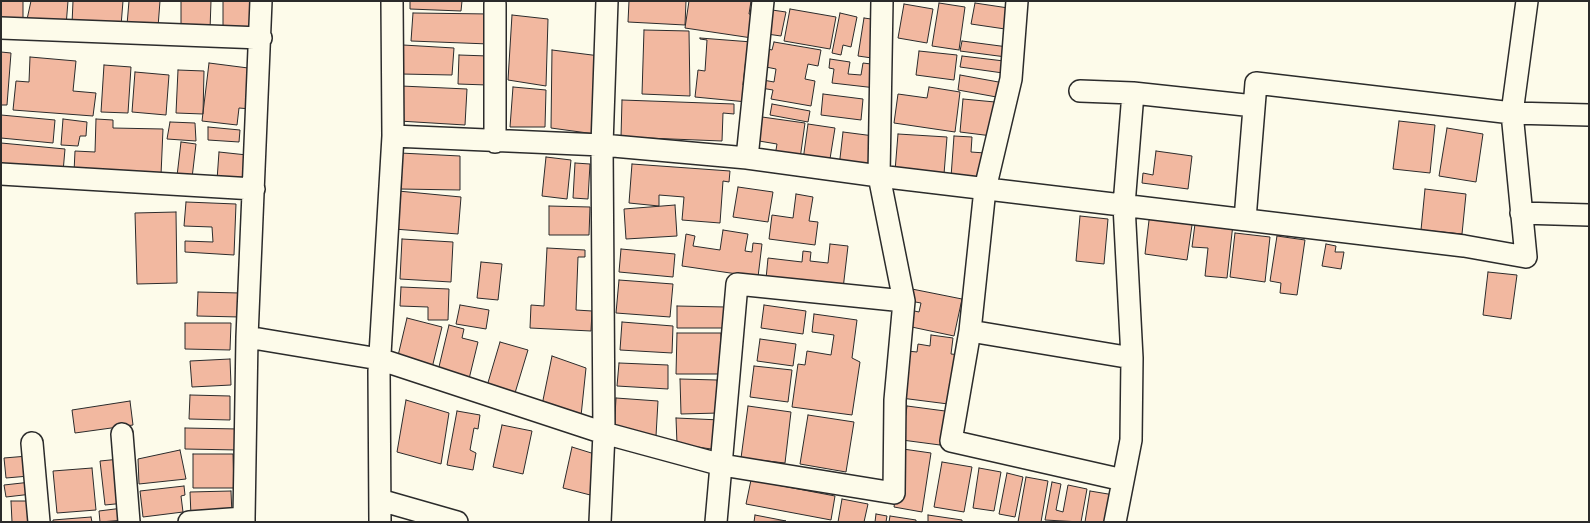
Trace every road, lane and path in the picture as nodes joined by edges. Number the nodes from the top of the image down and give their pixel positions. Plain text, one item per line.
1 (261, 1) edge
2 (392, 1) edge
3 (607, 1) edge
4 (764, 1) edge
5 (882, 1) edge
6 (1017, 1) edge
7 (1527, 1) edge
8 (495, 4) dead end
9 (1, 28) edge
10 (261, 38) junction
11 (1080, 91) dead end
12 (1133, 93) junction
13 (1254, 106) junction
14 (1512, 113) junction
15 (1589, 115) edge
16 (393, 136) junction
17 (495, 142) junction
18 (602, 145) junction
19 (747, 158) junction
20 (1, 174) edge
21 (879, 176) junction
22 (254, 189) junction
23 (985, 189) junction
24 (1124, 205) junction
25 (1521, 213) junction
26 (1589, 215) edge
27 (1245, 219) junction
28 (904, 301) junction
29 (970, 331) junction
30 (247, 337) junction
31 (1132, 358) junction
32 (379, 360) junction
33 (604, 433) junction
34 (122, 434) dead end
35 (32, 443) dead end
36 (722, 465) junction
37 (1123, 480) junction
38 (380, 500) junction
39 (244, 520) edge
40 (39, 522) edge
41 (129, 522) edge
42 (189, 522) edge
43 (380, 522) edge
44 (457, 522) edge
45 (600, 522) edge
46 (716, 522) edge
47 (1114, 522) edge

1 - 10 street
2 - 16 street
3 - 18 street
4 - 19 street
5 - 21 street
6 - 23 street
7 - 14 street
8 - 17 street
9 - 10 street
10 - 22 street
11 - 12 street
12 - 13 street
12 - 24 street
13 - 14 street
13 - 27 street
14 - 15 street
14 - 25 street
16 - 17 street
16 - 32 street
17 - 18 street
18 - 19 street
18 - 33 street
19 - 21 street
20 - 22 street
21 - 23 street
21 - 28 street
22 - 30 street
23 - 24 street
23 - 29 street
24 - 27 street
24 - 31 street
25 - 26 street
25 - 27 street
28 - 36 street
28 - 36 street
29 - 31 street
29 - 37 street
30 - 32 street
30 - 39 street
31 - 37 street
32 - 33 street
32 - 38 street
33 - 36 street
33 - 45 street
34 - 41 street
35 - 40 street
36 - 46 street
37 - 47 street
38 - 43 street
38 - 44 street
39 - 42 street

